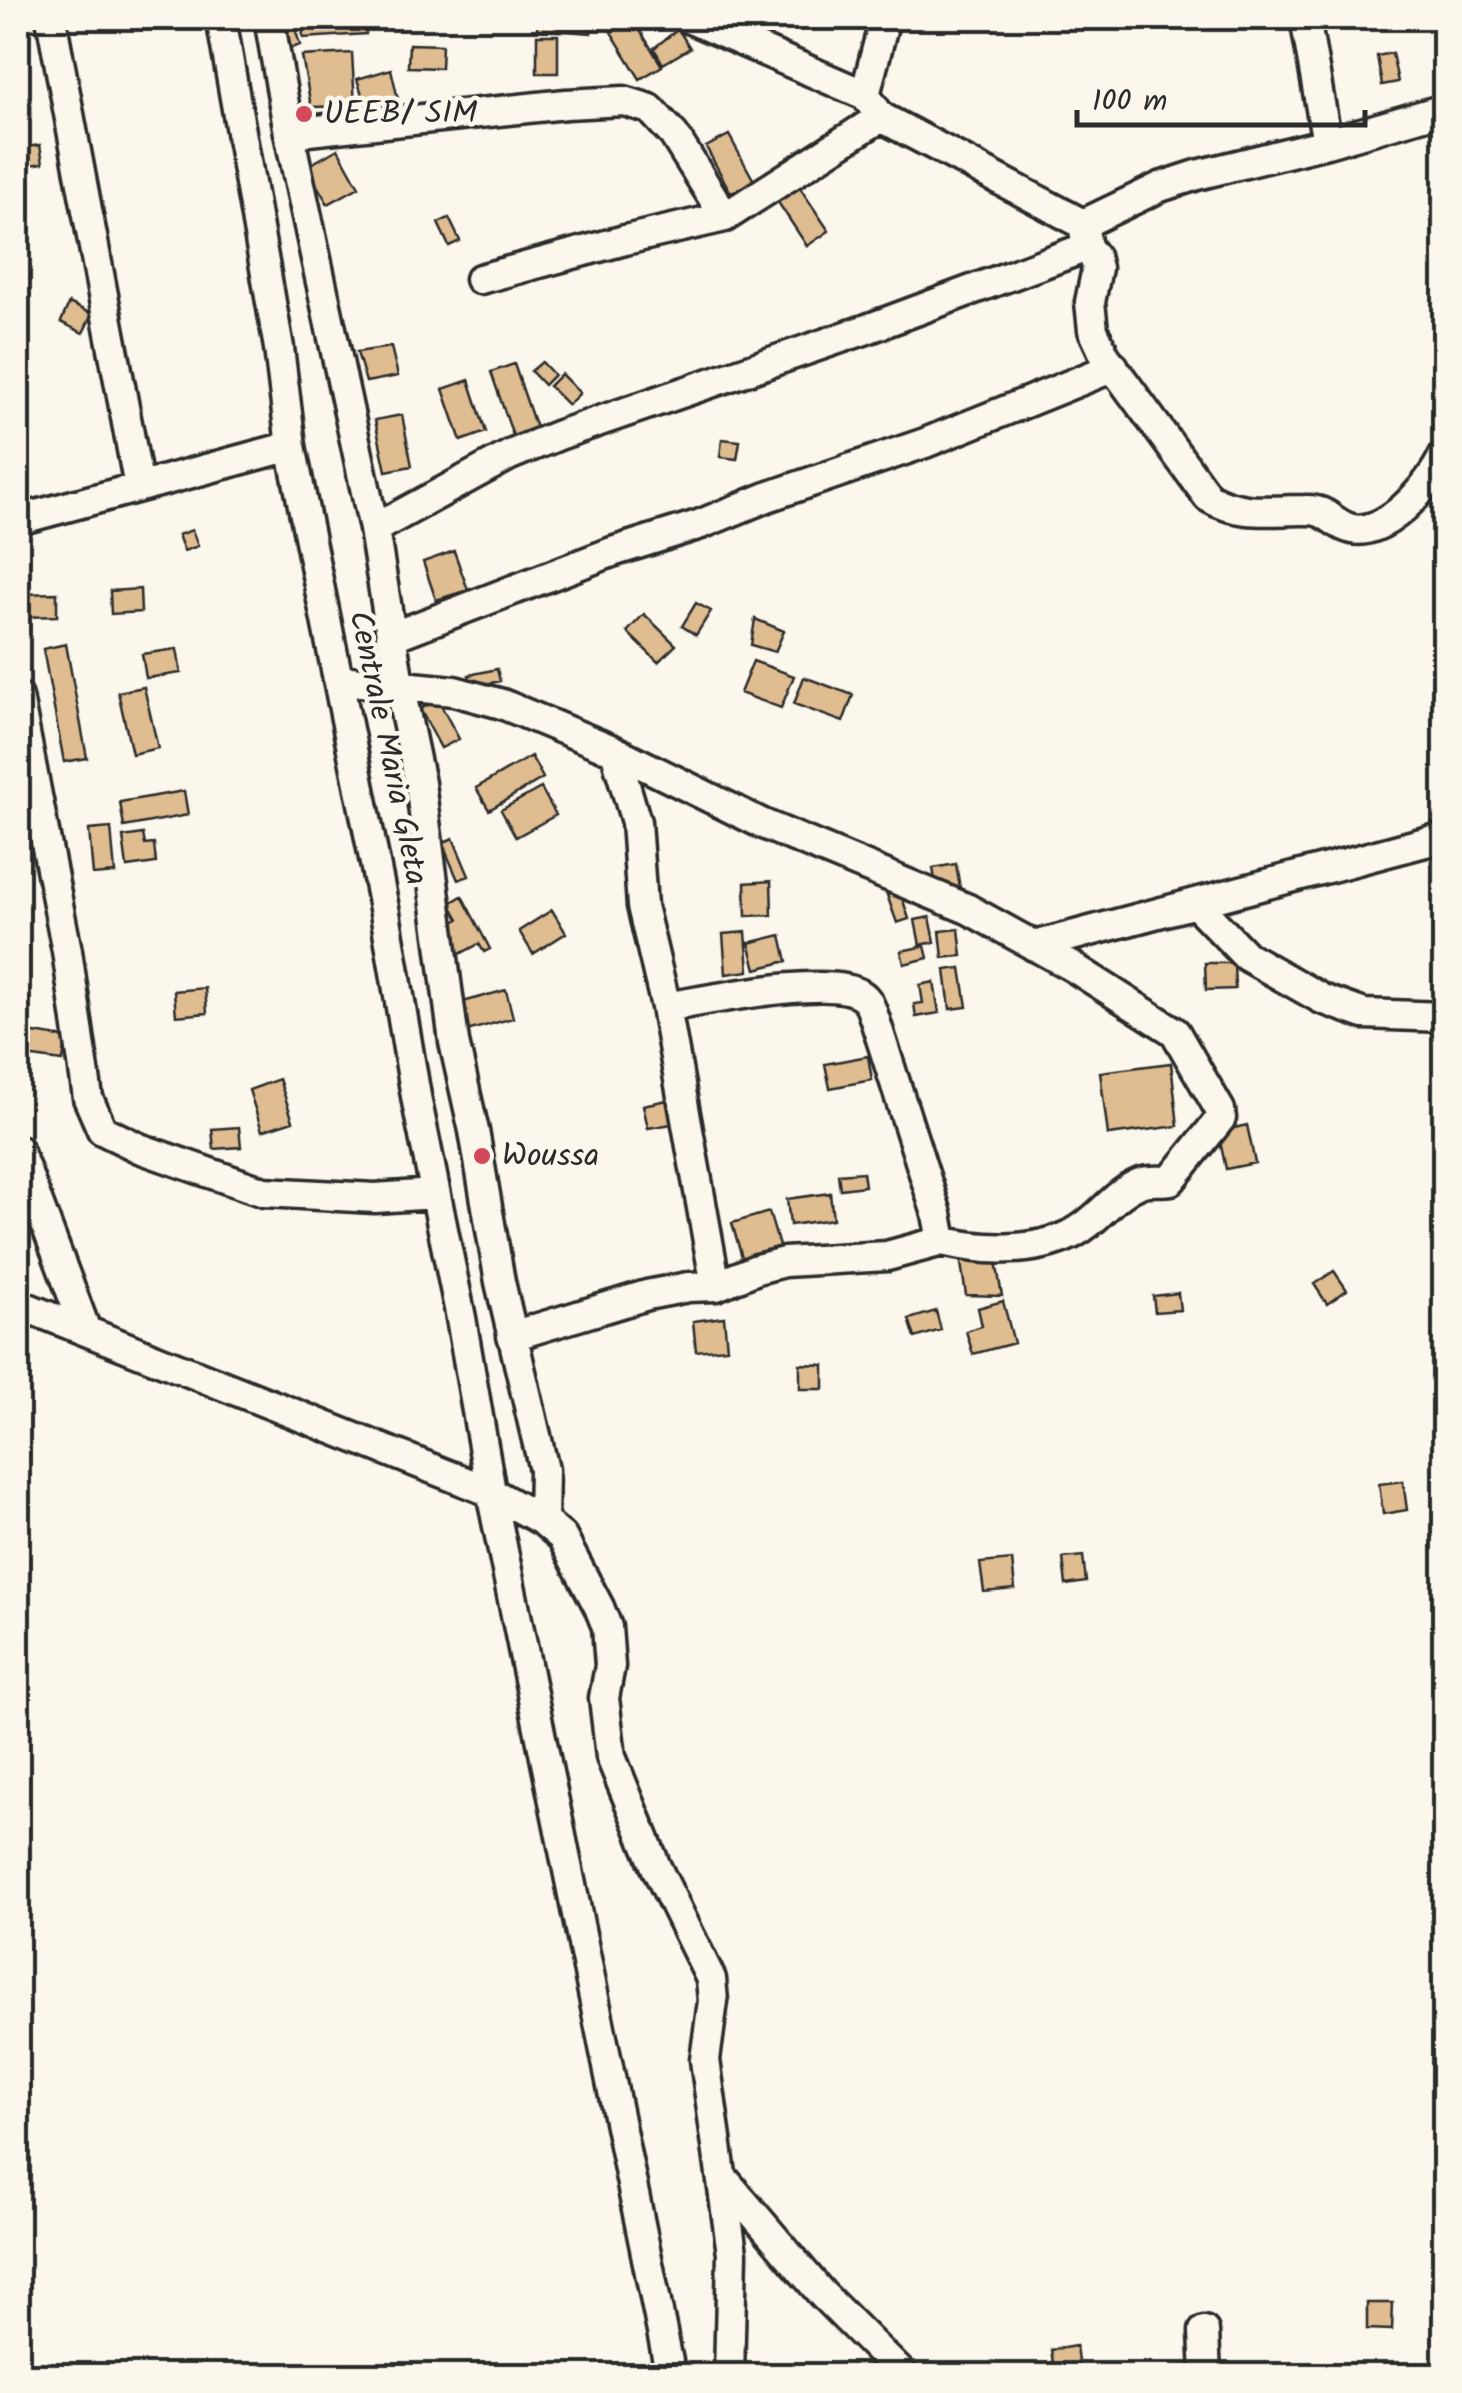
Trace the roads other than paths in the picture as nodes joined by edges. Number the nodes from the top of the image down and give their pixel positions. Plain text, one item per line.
1 (52, 18) edge
2 (220, 18) edge
3 (270, 18) edge
4 (688, 18) edge
5 (885, 18) edge
6 (1305, 18) edge
7 (873, 106) junction
8 (1444, 108) edge
9 (289, 133) junction
10 (1326, 143) junction
11 (725, 217) junction
12 (1085, 236) junction
13 (480, 279) dead end
14 (1114, 367) junction
15 (291, 446) junction
16 (1444, 455) edge
17 (139, 487) junction
18 (18, 520) edge
19 (374, 529) junction
20 (391, 637) junction
21 (340, 680) junction
22 (399, 684) junction
23 (18, 697) edge
24 (615, 751) junction
25 (1444, 837) edge
26 (1196, 904) junction
27 (1034, 946) junction
28 (666, 1006) junction
29 (1444, 1018) edge
30 (18, 1150) edge
31 (434, 1194) junction
32 (942, 1240) junction
33 (716, 1286) junction
34 (18, 1304) edge
35 (86, 1331) junction
36 (512, 1336) junction
37 (491, 1492) junction
38 (543, 1521) junction
39 (723, 2178) junction
40 (1204, 2331) dead end
41 (671, 2376) edge
42 (728, 2376) edge
43 (904, 2376) edge
44 (1206, 2376) edge

1 - 17 street
2 - 15 street, Centrale Maria Gleta
3 - 9 street
4 - 7 street
5 - 7 street
6 - 10 street
7 - 11 street
7 - 12 street
8 - 10 street
9 - 11 street
9 - 19 street
10 - 12 street
11 - 13 street
12 - 14 street
12 - 19 street
14 - 16 street
14 - 20 street
15 - 17 street
15 - 21 street, Centrale Maria Gleta
17 - 18 street
19 - 20 street
20 - 22 street
21 - 22 street
21 - 31 street, Centrale Maria Gleta
22 - 24 street
22 - 36 street
23 - 31 street
24 - 27 street
24 - 28 street
25 - 26 street
26 - 27 street
26 - 29 street
27 - 32 street
28 - 32 street
28 - 33 street
30 - 35 street
31 - 37 street, Centrale Maria Gleta
32 - 33 street
33 - 36 street
34 - 35 street
35 - 37 street
36 - 38 street
37 - 38 street
37 - 41 street, Centrale Maria Gleta
38 - 39 street
39 - 42 street
39 - 43 street
40 - 44 street

